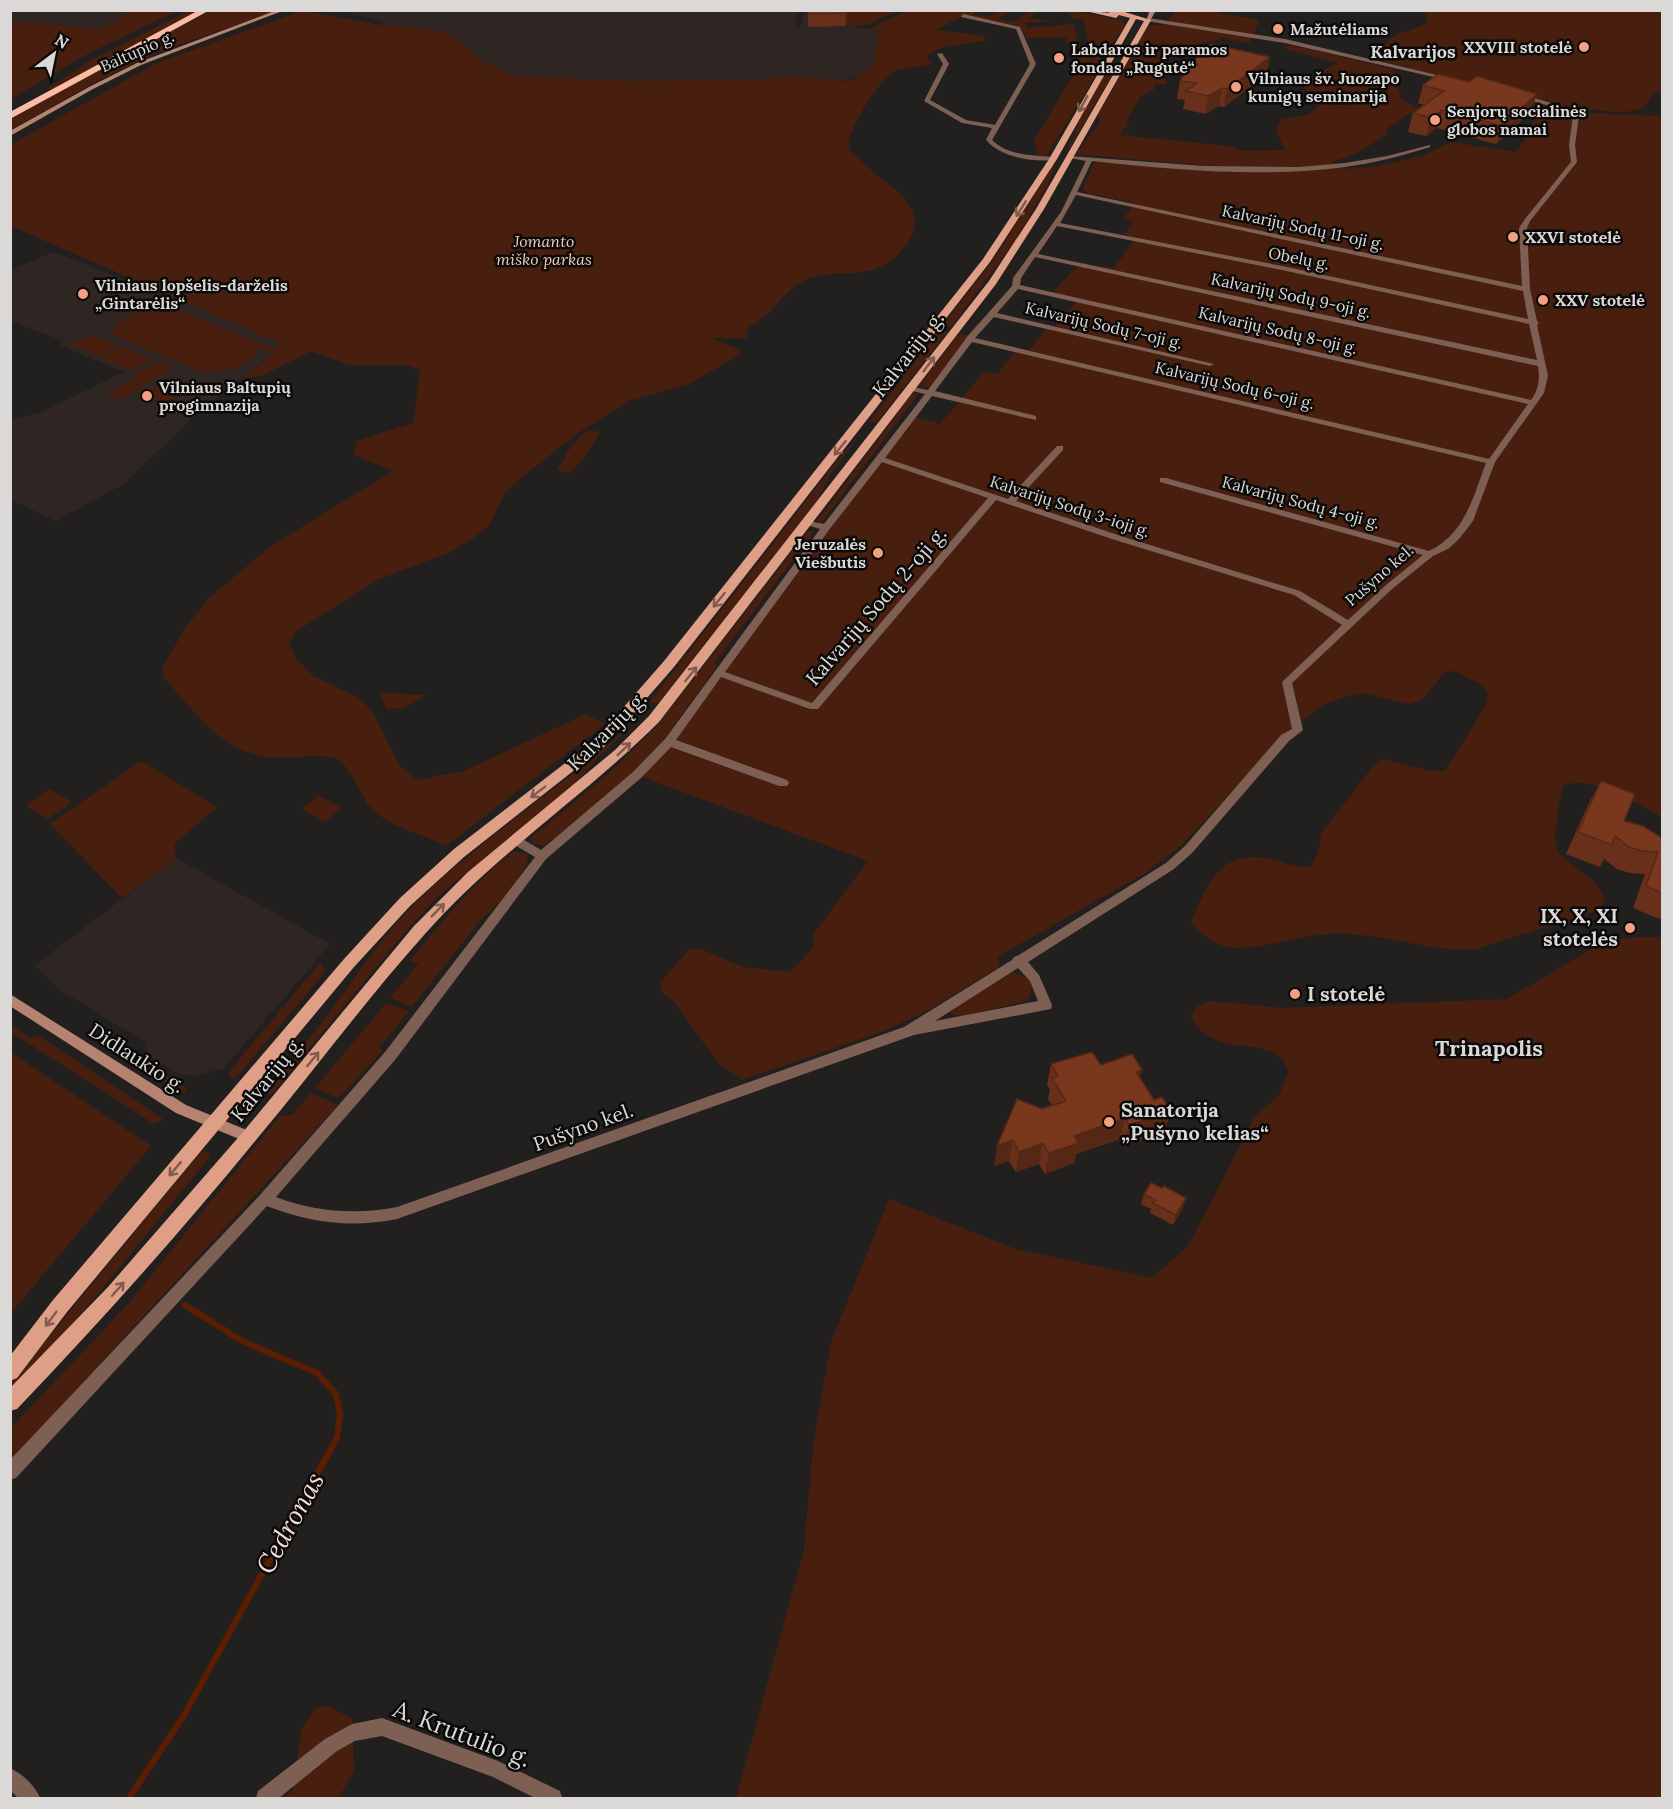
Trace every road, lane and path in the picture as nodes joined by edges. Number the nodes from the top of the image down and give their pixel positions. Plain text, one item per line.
1 (206, 10) edge
2 (283, 10) edge
3 (1084, 10) edge
4 (1107, 10) edge
5 (1154, 10) edge
6 (1136, 14) edge
7 (963, 16) dead end
8 (1148, 20) junction
9 (940, 54) dead end
10 (1456, 81) edge
11 (36, 88) dead end
12 (56, 91) junction
13 (1509, 93) edge
14 (10, 116) edge
15 (995, 127) junction
16 (10, 134) edge
17 (1428, 146) dead end
18 (1053, 159) junction
19 (1070, 159) junction
20 (1090, 159) junction
21 (1074, 193) junction
22 (1056, 225) junction
23 (1034, 255) junction
24 (1016, 286) junction
25 (1526, 289) junction
26 (992, 314) junction
27 (1535, 323) junction
28 (970, 339) junction
29 (1210, 364) dead end
30 (1542, 364) junction
31 (911, 388) junction
32 (930, 391) junction
33 (1533, 403) junction
34 (1033, 418) dead end
35 (860, 423) junction
36 (880, 427) junction
37 (1060, 448) dead end
38 (880, 459) junction
39 (1491, 462) junction
40 (1163, 480) dead end
41 (993, 498) junction
42 (1009, 503) junction
43 (807, 522) junction
44 (826, 528) junction
45 (1430, 554) junction
46 (1347, 624) junction
47 (719, 673) junction
48 (630, 711) junction
49 (654, 719) junction
50 (669, 742) junction
51 (783, 783) dead end
52 (517, 841) junction
53 (542, 856) junction
54 (1018, 960) junction
55 (10, 999) edge
56 (909, 1031) junction
57 (213, 1124) junction
58 (249, 1137) junction
59 (265, 1199) junction
60 (10, 1372) edge
61 (10, 1402) edge
62 (10, 1472) edge
63 (10, 1777) edge
64 (31, 1798) edge
65 (264, 1798) edge
66 (553, 1798) edge

1 - 12 highway
2 - 16 street, Baltupio g.
3 - 6 main road
4 - 6 main road
5 - 8 street
6 - 8 main road
6 -> 18 main road, Kalvarijų g.
7 - 15 street
8 - 10 street
8 - 19 main road, Kalvarijų g.
9 - 15 street
11 - 12 highway
12 - 14 highway
13 - 25 street, Pušyno kel.
15 - 18 street
17 - 20 street
18 - 19 main road
18 -> 35 main road, Kalvarijų g.
19 - 20 street
31 -> 19 main road, Kalvarijų g.
20 - 21 street
21 - 22 street
21 - 25 street, Kalvarijų Sodų 11-oji g.
22 - 23 street
22 - 27 street, Obelų g.
23 - 24 street
23 - 30 street, Kalvarijų Sodų 9-oji g.
24 - 26 street
24 - 33 street, Kalvarijų Sodų 8-oji g.
25 - 27 street, Pušyno kel.
26 - 28 street
26 - 29 street, Kalvarijų Sodų 7-oji g.
27 - 30 street, Pušyno kel.
28 - 32 street
28 - 39 street, Kalvarijų Sodų 6-oji g.
30 - 33 street, Pušyno kel.
31 - 32 street
31 - 36 main road, Kalvarijų g.
32 - 34 street
32 - 38 street
33 - 39 street, Pušyno kel.
35 - 36 main road
35 -> 48 main road, Kalvarijų g.
36 - 43 main road, Kalvarijų g.
37 - 42 street
38 - 41 street, Kalvarijų Sodų 3-ioji g.
38 - 44 street
39 - 45 street, Pušyno kel.
40 - 45 street, Kalvarijų Sodų 4-oji g.
41 - 42 street, Kalvarijų Sodų 3-ioji g.
41 - 47 street, Kalvarijų Sodų 2-oji g.
42 - 46 street, Kalvarijų Sodų 3-ioji g.
43 - 44 street
49 -> 43 main road, Kalvarijų g.
44 - 47 street
45 - 46 street, Pušyno kel.
46 - 54 street, Pušyno kel.
47 - 50 street
48 - 49 main road
48 -> 57 main road, Kalvarijų g.
52 -> 49 main road, Kalvarijų g.
50 - 51 street
50 - 53 street
52 - 53 street
58 -> 52 main road, Kalvarijų g.
53 - 59 street
54 - 56 street, Pušyno kel.
54 - 56 street, Pušyno kel.
55 - 57 street, Didlaukio g.
56 - 59 street, Pušyno kel.
57 - 58 street, Didlaukio g.
57 -> 60 main road, Kalvarijų g.
61 -> 58 main road, Kalvarijų g.
59 - 62 street
63 - 64 street
65 - 66 street, A. Krutulio g.

